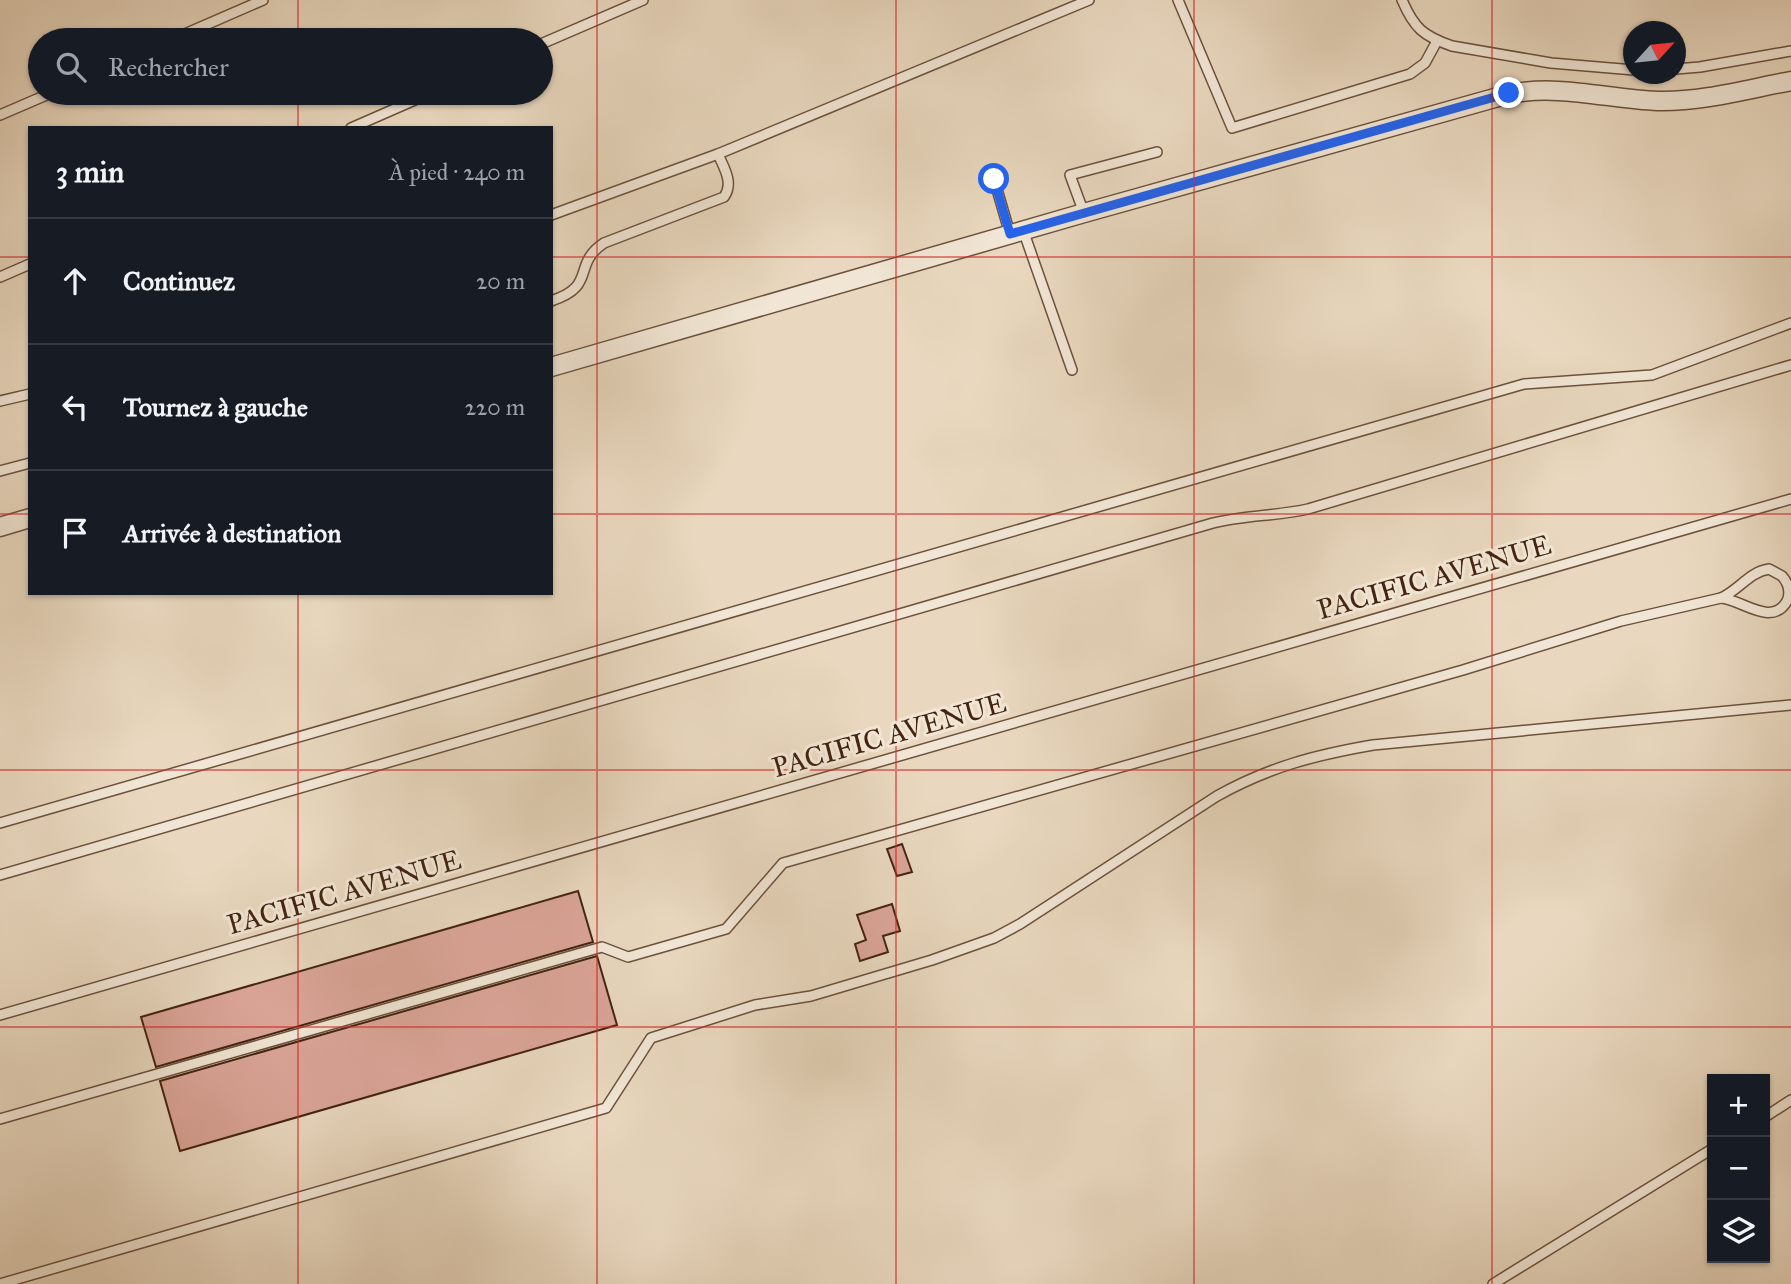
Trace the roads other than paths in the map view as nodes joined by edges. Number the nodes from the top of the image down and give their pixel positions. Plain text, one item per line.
1 (263, 0) edge
2 (643, 0) edge
3 (1089, 0) edge
4 (1178, 0) edge
5 (1402, 0) edge
6 (199, 28) edge
7 (553, 39) edge
8 (1437, 41) junction
9 (1791, 51) edge
10 (1686, 68) edge
11 (1623, 69) edge
12 (1791, 81) edge
13 (28, 103) edge
14 (404, 105) edge
15 (0, 115) edge
16 (356, 126) edge
17 (1157, 152) dead end
18 (718, 154) junction
19 (994, 179) dead end
20 (1084, 212) junction
21 (553, 214) edge
22 (1017, 232) junction
23 (28, 265) edge
24 (0, 277) edge
25 (553, 301) edge
26 (1791, 323) edge
27 (1791, 365) edge
28 (553, 366) edge
29 (1072, 370) dead end
30 (28, 394) edge
31 (0, 401) edge
32 (28, 464) edge
33 (0, 471) edge
34 (1791, 499) edge
35 (28, 519) edge
36 (0, 527) edge
37 (1721, 598) junction
38 (1791, 705) edge
39 (0, 823) edge
40 (0, 875) edge
41 (0, 1015) edge
42 (1791, 1100) edge
43 (1770, 1113) edge
44 (0, 1119) edge
45 (1707, 1152) edge
46 (1495, 1283) edge
47 (0, 1284) edge

1 - 6 lane
2 - 7 lane
3 - 18 lane
4 - 8 lane
5 - 8 lane
8 - 11 lane
9 - 10 lane
12 - 20 street
13 - 15 lane
14 - 16 lane
17 - 20 lane
18 - 21 lane
18 - 25 lane
19 - 22 lane
20 - 22 street
22 - 28 street
22 - 29 lane
23 - 24 lane
26 - 39 lane
27 - 40 lane
30 - 31 lane
32 - 33 lane
34 - 41 lane, PACIFIC AVENUE
35 - 36 street
37 - 37 lane
37 - 44 lane
38 - 47 lane
42 - 43 lane
45 - 46 lane

